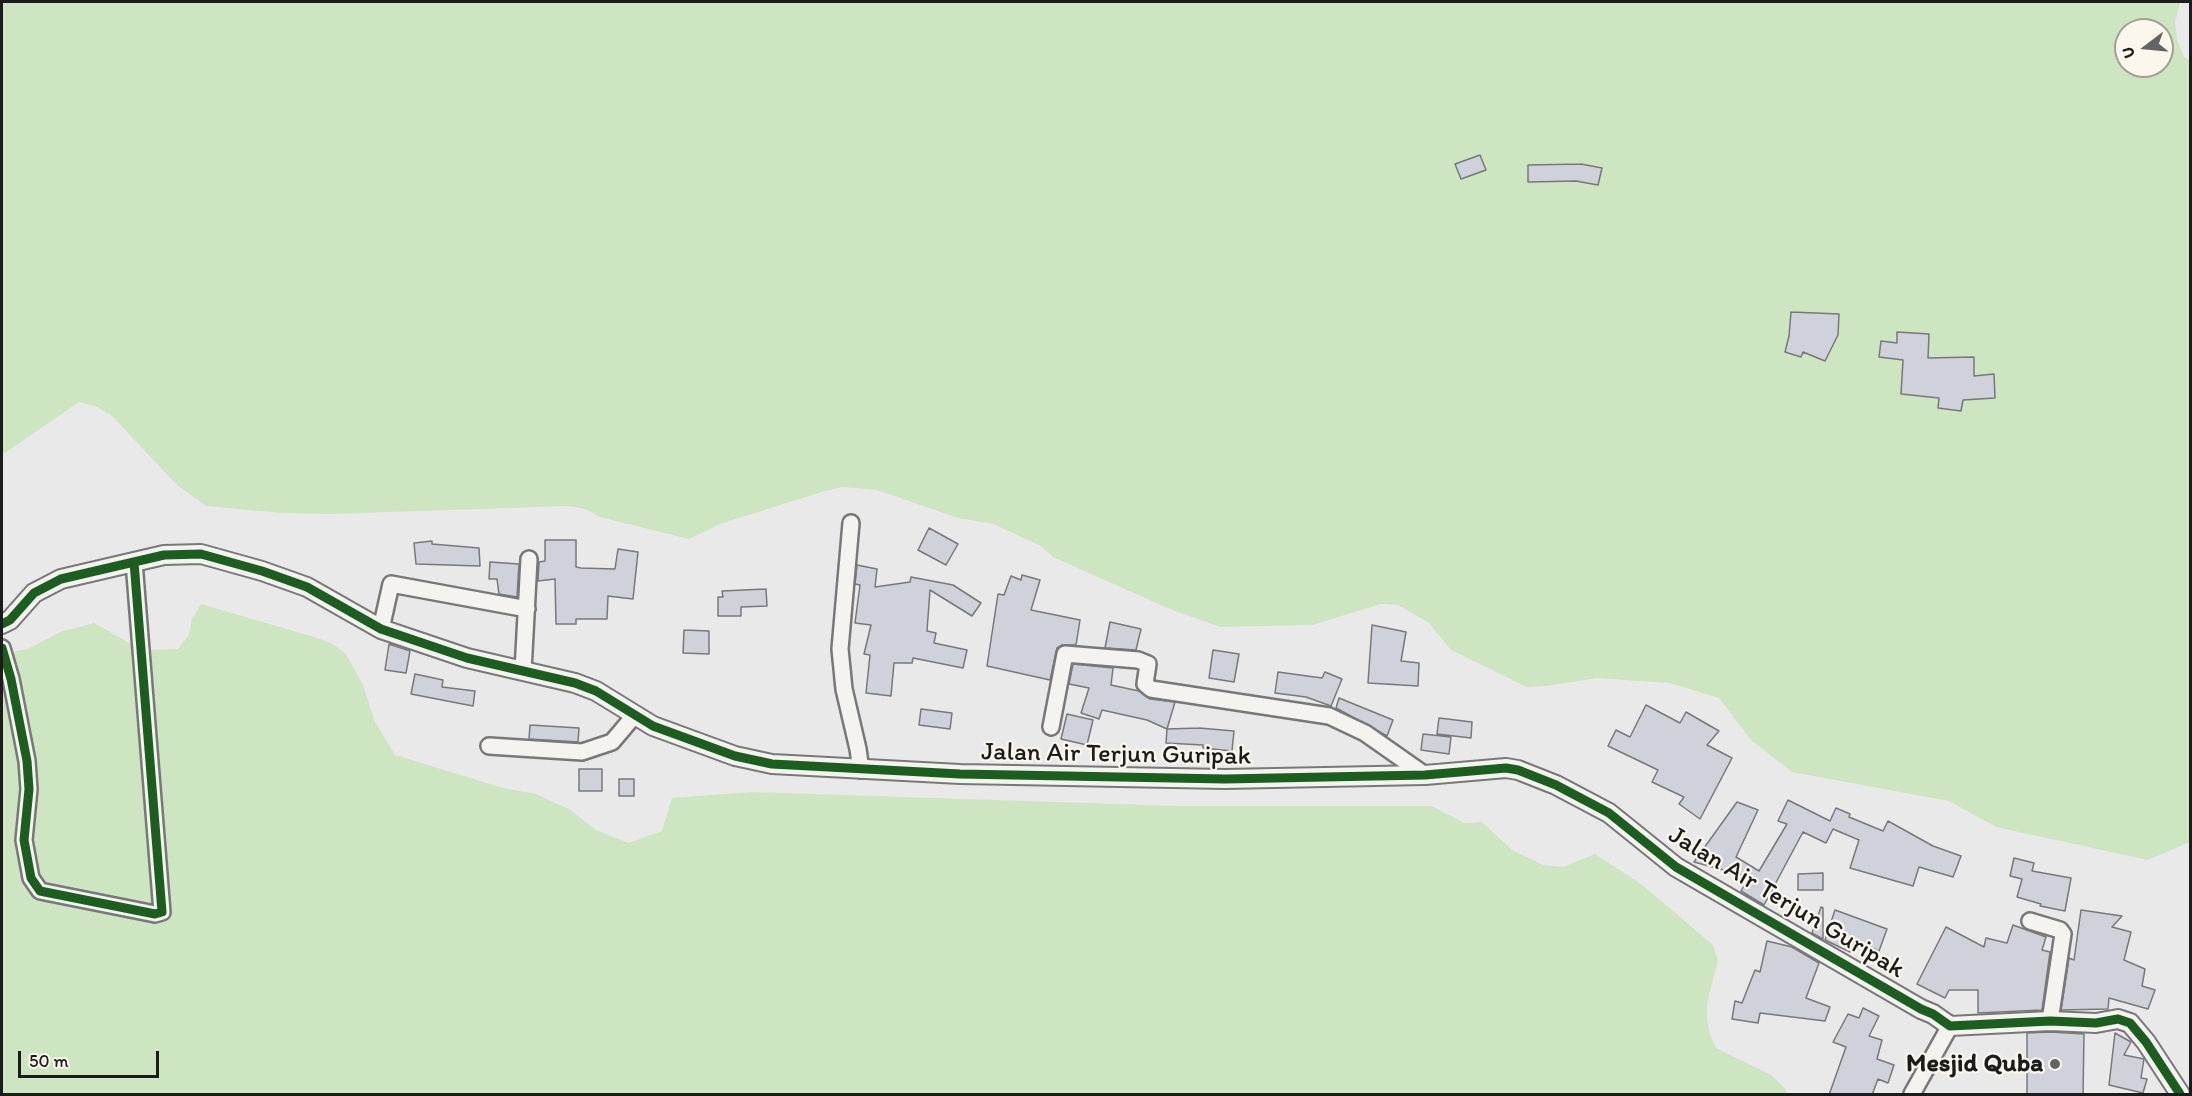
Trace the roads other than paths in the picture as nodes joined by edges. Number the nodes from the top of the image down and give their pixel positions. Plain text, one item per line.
1 (851, 524) dead end
2 (529, 559) dead end
3 (134, 562) junction
4 (527, 609) junction
5 (2, 624) edge
6 (381, 629) junction
7 (2, 648) edge
8 (524, 671) junction
9 (634, 716) junction
10 (1051, 727) dead end
11 (489, 746) dead end
12 (861, 770) junction
13 (1425, 776) junction
14 (2030, 921) dead end
15 (2050, 1021) junction
16 (1950, 1026) junction
17 (1912, 1095) edge
18 (2180, 1095) edge

1 - 12 street
2 - 4 street
3 - 5 street, Jalan Air Terjun Guripak
3 - 6 street, Jalan Air Terjun Guripak
3 - 7 street
4 - 6 street
4 - 8 street
6 - 8 street, Jalan Air Terjun Guripak
8 - 9 street, Jalan Air Terjun Guripak
9 - 11 street
9 - 12 street, Jalan Air Terjun Guripak
10 - 13 street
12 - 13 street, Jalan Air Terjun Guripak
13 - 16 street, Jalan Air Terjun Guripak
14 - 15 street
15 - 16 street
15 - 18 street
16 - 17 street

